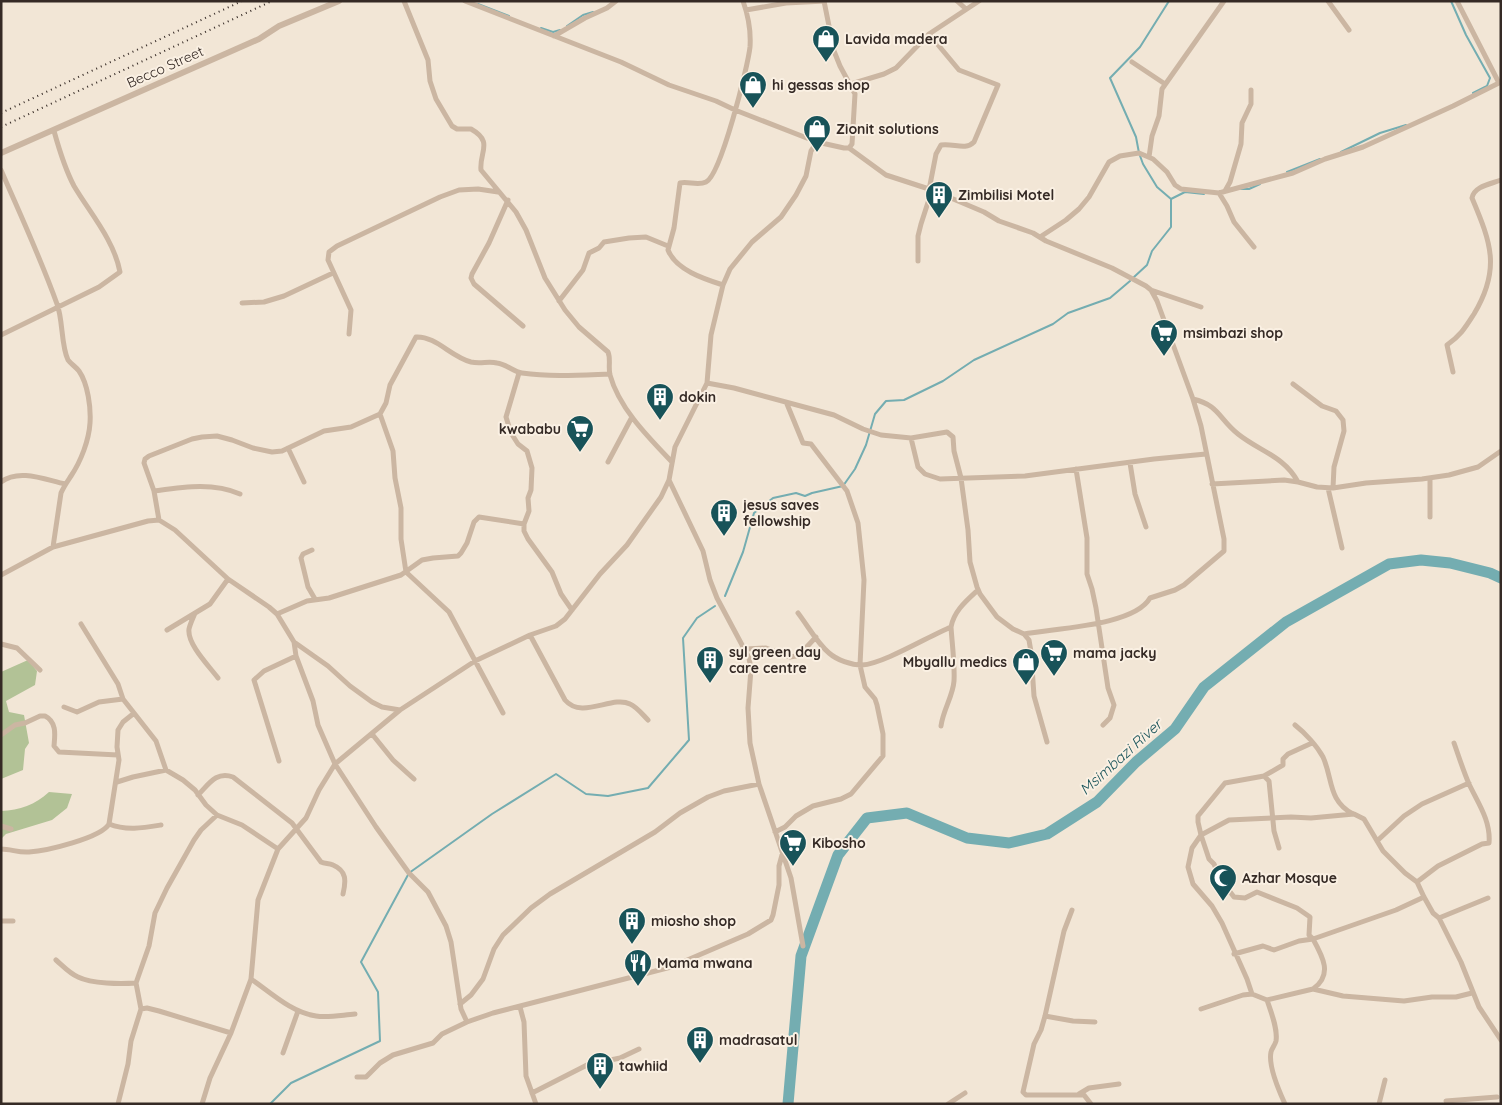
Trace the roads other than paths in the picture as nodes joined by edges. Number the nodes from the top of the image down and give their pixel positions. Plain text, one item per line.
1 (339, 1) edge
2 (404, 1) edge
3 (465, 1) edge
4 (616, 1) edge
5 (744, 1) edge
6 (958, 1) edge
7 (979, 1) edge
8 (1224, 1) edge
9 (1328, 1) edge
10 (1457, 1) edge
11 (811, 2) edge
12 (824, 2) edge
13 (966, 9) junction
14 (746, 10) junction
15 (1349, 30) dead end
16 (929, 34) junction
17 (554, 36) junction
18 (1132, 62) dead end
19 (1500, 82) edge
20 (851, 84) junction
21 (1165, 84) junction
22 (1250, 90) dead end
23 (735, 110) junction
24 (54, 130) junction
25 (817, 142) junction
26 (849, 148) junction
27 (1, 153) edge
28 (1149, 157) junction
29 (1, 170) edge
30 (1501, 180) edge
31 (930, 190) junction
32 (498, 192) junction
33 (1222, 192) junction
34 (508, 200) junction
35 (1040, 237) junction
36 (668, 246) junction
37 (1254, 247) dead end
38 (918, 261) dead end
39 (333, 273) junction
40 (723, 285) junction
41 (1151, 290) junction
42 (559, 300) junction
43 (242, 303) dead end
44 (58, 306) junction
45 (1201, 307) dead end
46 (523, 326) dead end
47 (349, 334) dead end
48 (1, 335) edge
49 (519, 372) junction
50 (1452, 372) dead end
51 (610, 374) junction
52 (707, 383) junction
53 (1293, 384) dead end
54 (1193, 398) junction
55 (787, 404) junction
56 (380, 414) junction
57 (632, 417) junction
58 (911, 438) junction
59 (288, 448) junction
60 (1501, 451) edge
61 (1206, 454) junction
62 (671, 461) junction
63 (608, 462) dead end
64 (1130, 463) junction
65 (1076, 469) junction
66 (962, 478) junction
67 (1430, 478) junction
68 (669, 480) junction
69 (1, 482) edge
70 (304, 482) dead end
71 (1298, 482) junction
72 (65, 484) junction
73 (1212, 484) junction
74 (1331, 488) junction
75 (154, 491) junction
76 (240, 494) dead end
77 (1430, 517) dead end
78 (159, 520) junction
79 (524, 524) junction
80 (1146, 527) dead end
81 (53, 547) junction
82 (1342, 548) dead end
83 (312, 550) dead end
84 (406, 572) junction
85 (1, 575) edge
86 (228, 579) junction
87 (978, 590) junction
88 (315, 599) junction
89 (572, 610) junction
90 (195, 613) junction
91 (798, 613) dead end
92 (277, 614) junction
93 (1099, 623) junction
94 (82, 624) dead end
95 (951, 627) junction
96 (167, 630) dead end
97 (1024, 634) junction
98 (530, 635) junction
99 (816, 637) junction
100 (294, 642) junction
101 (1, 644) edge
102 (746, 649) junction
103 (296, 656) junction
104 (475, 661) junction
105 (860, 665) junction
106 (40, 670) dead end
107 (218, 678) dead end
108 (122, 699) junction
109 (64, 707) dead end
110 (400, 710) junction
111 (503, 712) dead end
112 (133, 714) junction
113 (648, 720) dead end
114 (1295, 724) dead end
115 (1102, 725) dead end
116 (941, 726) dead end
117 (372, 734) junction
118 (1, 735) edge
119 (1047, 742) dead end
120 (1312, 743) junction
121 (1454, 743) dead end
122 (118, 755) junction
123 (279, 761) dead end
124 (335, 764) junction
125 (166, 770) junction
126 (1264, 776) junction
127 (414, 779) dead end
128 (117, 782) junction
129 (1469, 783) junction
130 (759, 784) junction
131 (198, 795) junction
132 (1354, 814) junction
133 (217, 815) junction
134 (1272, 818) junction
135 (109, 824) junction
136 (161, 825) dead end
137 (1, 826) edge
138 (12, 829) dead end
139 (296, 829) junction
140 (775, 832) junction
141 (1200, 835) junction
142 (1377, 841) junction
143 (1279, 848) dead end
144 (1, 849) edge
145 (278, 849) junction
146 (782, 855) junction
147 (1417, 882) junction
148 (343, 894) dead end
149 (1424, 897) junction
150 (1488, 898) dead end
151 (1072, 910) dead end
152 (1439, 918) junction
153 (1, 921) edge
154 (13, 921) dead end
155 (1313, 939) junction
156 (803, 946) dead end
157 (1234, 954) junction
158 (56, 960) dead end
159 (251, 979) junction
160 (136, 982) junction
161 (1313, 989) junction
162 (1472, 993) junction
163 (1252, 994) junction
164 (1267, 1000) junction
165 (460, 1004) junction
166 (520, 1007) junction
167 (141, 1009) junction
168 (1201, 1009) dead end
169 (298, 1011) junction
170 (355, 1014) dead end
171 (1045, 1016) junction
172 (466, 1022) junction
173 (1095, 1022) dead end
174 (231, 1033) junction
175 (1501, 1040) edge
176 (638, 1049) dead end
177 (283, 1053) dead end
178 (357, 1077) dead end
179 (1385, 1080) dead end
180 (1119, 1084) dead end
181 (532, 1093) junction
182 (965, 1093) dead end
183 (1080, 1094) junction
184 (1499, 1096) edge
185 (1446, 1101) dead end
186 (118, 1104) edge
187 (202, 1104) edge
188 (536, 1104) edge
189 (948, 1104) edge
190 (1091, 1104) edge
191 (1285, 1104) edge
192 (1379, 1104) edge
193 (1498, 1104) edge

1 - 24 street, Becco Street
2 - 32 street
3 - 17 street
4 - 17 street
5 - 14 street
6 - 13 street
7 - 13 street
8 - 21 street
9 - 15 street
10 - 19 street
11 - 12 street
11 - 14 street
12 - 20 street
13 - 16 street
14 - 23 street
16 - 20 street
16 - 31 street
17 - 23 street
18 - 21 street
19 - 33 street
20 - 26 street
21 - 28 street
22 - 33 street
23 - 25 street
23 - 36 street
24 - 27 street, Becco Street
24 - 44 street
25 - 26 street
25 - 40 street
26 - 31 street
28 - 33 street
28 - 35 street
29 - 44 street
30 - 50 street
31 - 35 street
31 - 38 street
32 - 34 street
32 - 39 street
33 - 37 street
34 - 42 street
34 - 46 street
35 - 41 street
36 - 40 street
36 - 42 street
39 - 43 street
39 - 47 street
40 - 52 street
41 - 45 street
41 - 54 street
42 - 51 street
44 - 48 street
44 - 72 street
49 - 51 street
49 - 56 street
49 - 79 street
51 - 57 street
52 - 55 street
52 - 62 street
53 - 74 street
54 - 61 street
54 - 71 street
55 - 58 street
55 - 105 street
56 - 59 street
56 - 84 street
57 - 62 street
57 - 63 street
58 - 66 street
58 - 66 street
59 - 70 street
59 - 75 street
60 - 67 street
61 - 64 street
61 - 73 street
62 - 68 street
64 - 65 street
64 - 80 street
65 - 66 street
65 - 93 street
66 - 87 street
67 - 74 street
67 - 77 street
68 - 89 street
68 - 102 street
69 - 72 street
71 - 73 street
71 - 74 street
72 - 81 street
73 - 93 street
74 - 82 street
75 - 76 street
75 - 78 street
78 - 81 street
78 - 86 street
79 - 84 street
79 - 89 street
81 - 85 street
83 - 88 street
84 - 88 street
84 - 104 street
86 - 90 street
86 - 92 street
87 - 95 street
87 - 97 street
88 - 92 street
89 - 98 street
90 - 96 street
90 - 107 street
91 - 99 street
92 - 100 street
93 - 97 street
93 - 115 street
94 - 108 street
95 - 105 street
95 - 116 street
97 - 119 street
98 - 104 street
98 - 113 street
99 - 102 street
99 - 105 street
100 - 103 street
100 - 110 street
101 - 106 street
102 - 130 street
103 - 123 street
103 - 124 street
104 - 110 street
104 - 111 street
105 - 140 street
108 - 109 street
108 - 112 street
110 - 117 street
112 - 122 street
112 - 125 street
114 - 120 street
117 - 124 street
117 - 127 street
118 - 122 street
120 - 126 street
120 - 132 street
121 - 129 street
122 - 128 street
124 - 139 street
124 - 165 street
125 - 128 street
125 - 131 street
126 - 134 street
126 - 141 street
128 - 135 street
129 - 142 street
129 - 147 street
130 - 140 street
130 - 165 street
131 - 133 street
131 - 139 street
132 - 134 street
132 - 142 street
133 - 145 street
133 - 160 street
134 - 141 street
134 - 143 street
135 - 136 street
135 - 144 street
137 - 138 street
139 - 145 street
139 - 148 street
140 - 146 street
141 - 155 street
141 - 157 street
142 - 147 street
145 - 159 street
146 - 156 street
146 - 166 street
147 - 149 street
149 - 152 street
149 - 155 street
150 - 152 street
151 - 171 street
152 - 162 street
153 - 154 street
155 - 157 street
155 - 161 street
157 - 163 street
158 - 160 street
159 - 169 street
159 - 174 street
160 - 167 street
161 - 162 street
161 - 164 street
162 - 175 street
163 - 164 street
163 - 168 street
164 - 191 street
165 - 172 street
166 - 172 street
166 - 181 street
167 - 174 street
167 - 186 street
169 - 170 street
169 - 177 street
171 - 173 street
171 - 183 street
172 - 178 street
174 - 187 street
176 - 181 street
179 - 192 street
180 - 183 street
181 - 188 street
182 - 189 street
183 - 190 street
184 - 185 street
184 - 193 street

